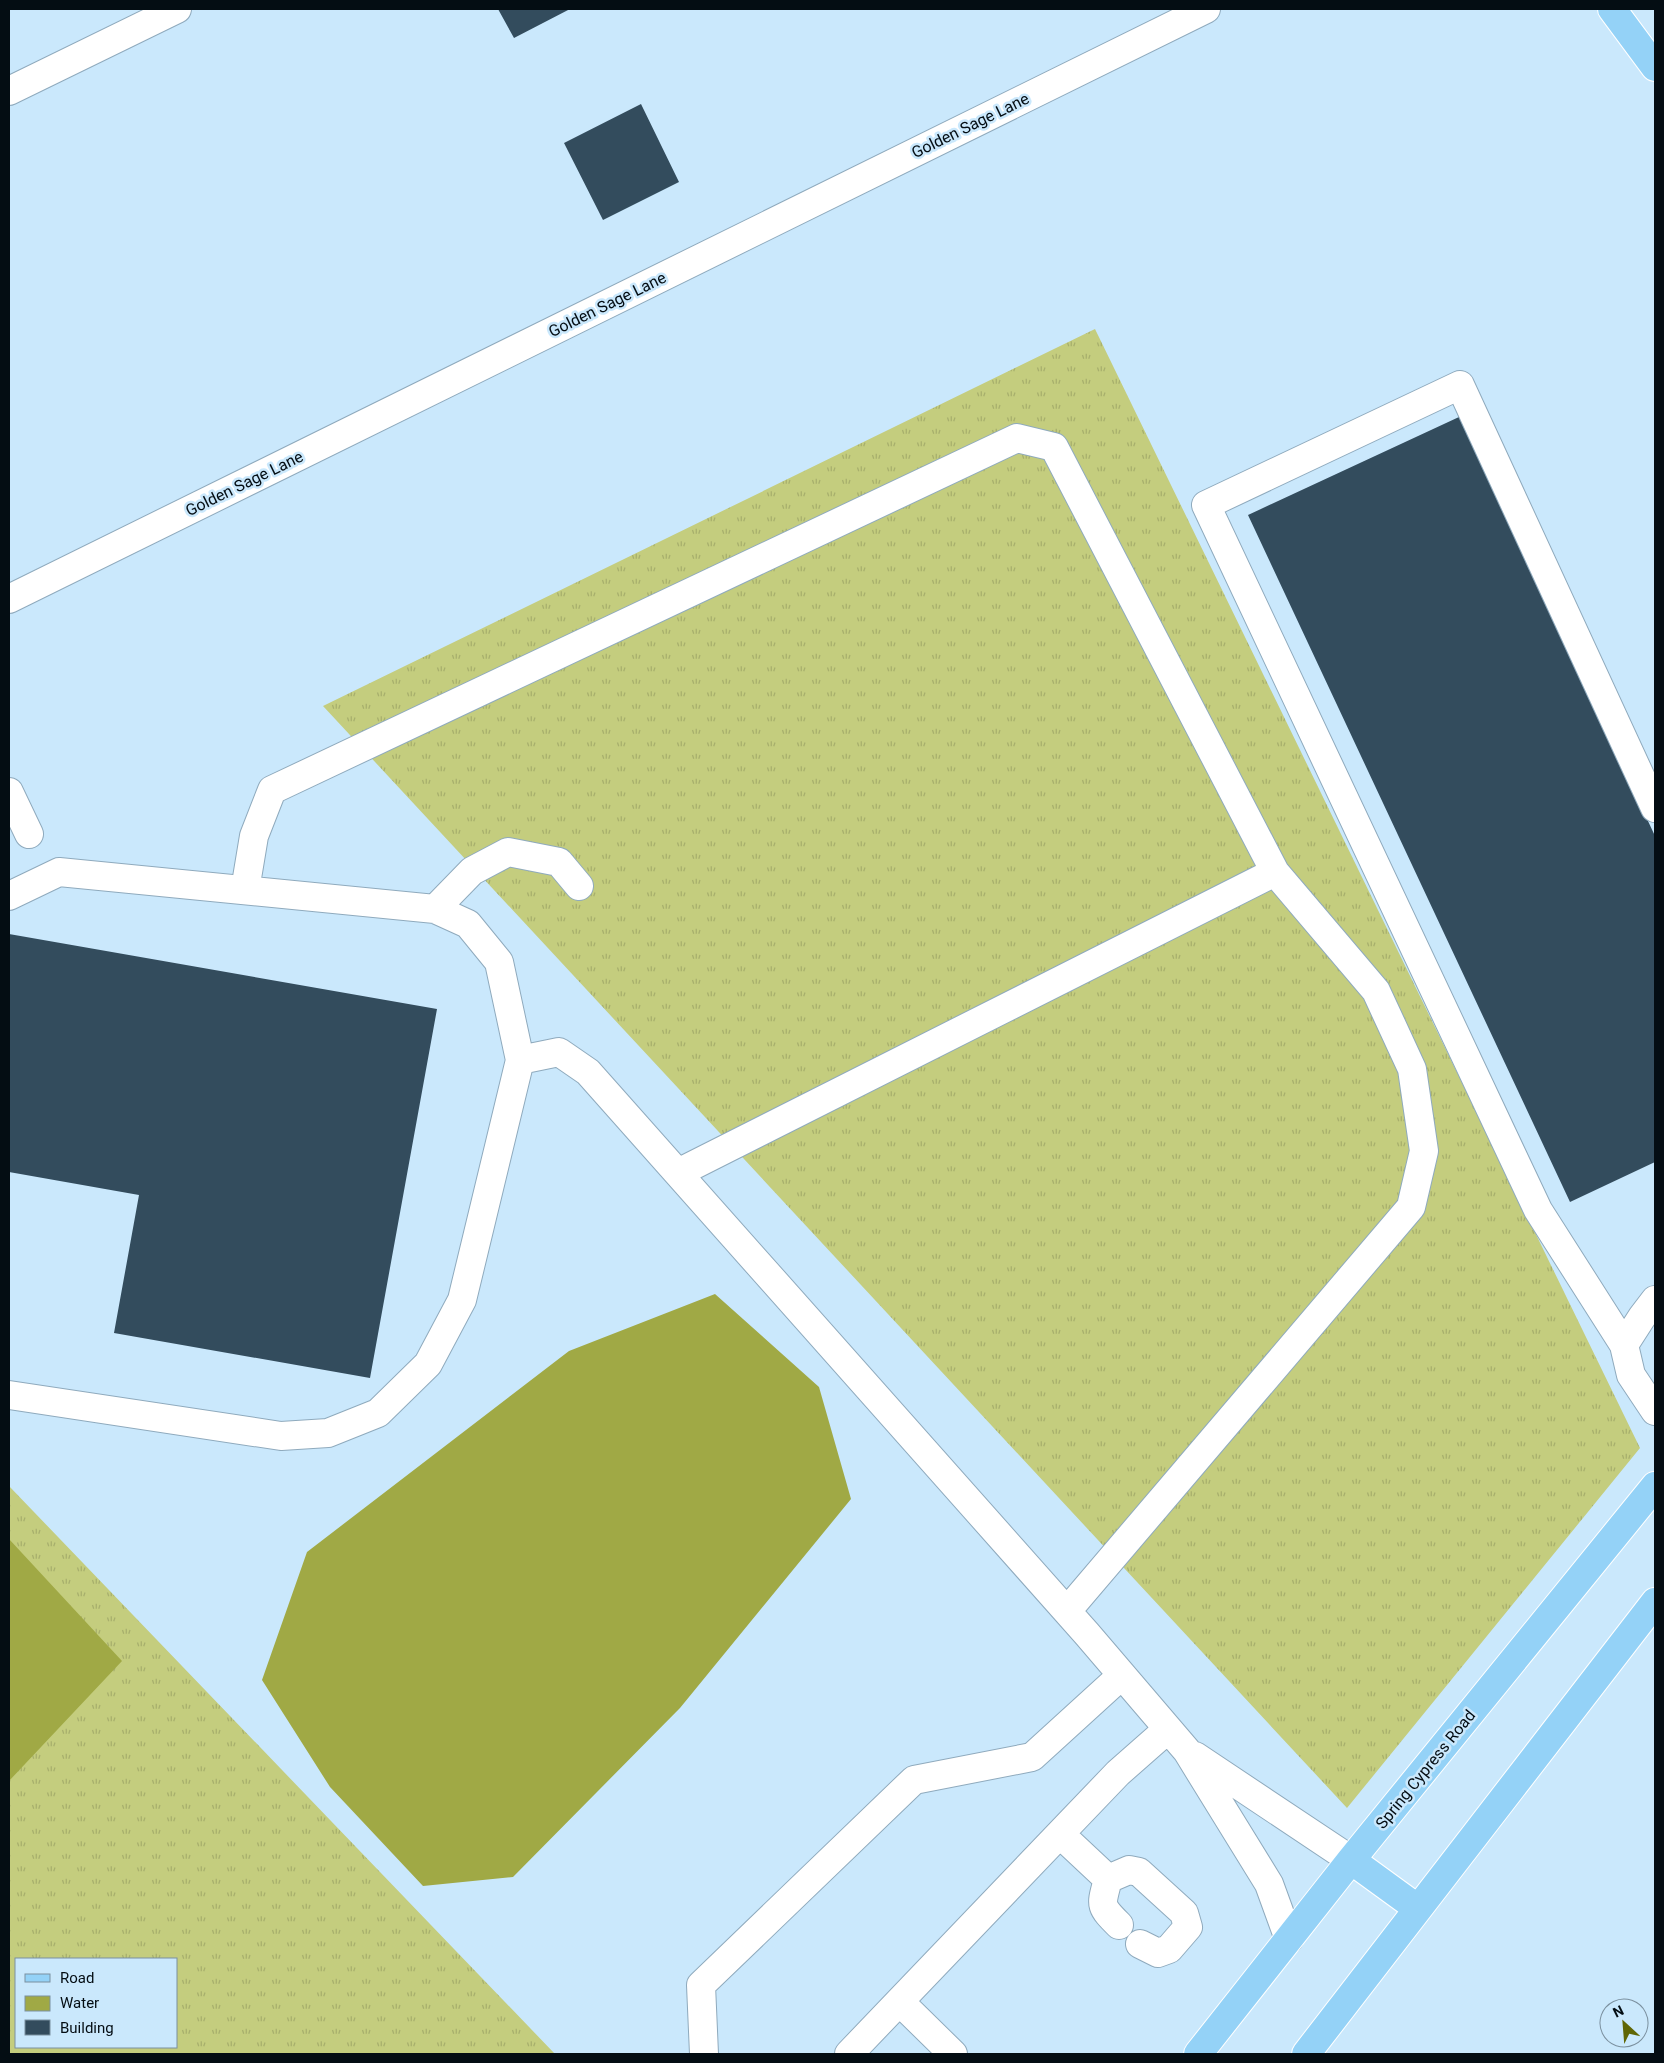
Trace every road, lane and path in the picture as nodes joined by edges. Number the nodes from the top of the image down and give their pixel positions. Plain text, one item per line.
1 (177, 9) edge
2 (1206, 9) edge
3 (1612, 9) edge
4 (1655, 67) edge
5 (9, 92) edge
6 (9, 598) edge
7 (9, 792) edge
8 (1655, 808) edge
9 (29, 834) dead end
10 (1275, 872) junction
11 (579, 886) dead end
12 (246, 890) junction
13 (9, 896) edge
14 (435, 910) junction
15 (520, 1060) junction
16 (678, 1173) junction
17 (1655, 1300) edge
18 (1624, 1345) junction
19 (9, 1395) edge
20 (1655, 1411) edge
21 (1655, 1486) edge
22 (1655, 1602) edge
23 (1067, 1611) junction
24 (1122, 1675) junction
25 (1168, 1729) junction
26 (1187, 1751) junction
27 (1060, 1834) junction
28 (1351, 1860) junction
29 (1108, 1880) junction
30 (1417, 1908) junction
31 (1119, 1925) dead end
32 (1289, 1939) junction
33 (1140, 1944) dead end
34 (900, 2002) junction
35 (704, 2054) edge
36 (849, 2054) edge
37 (953, 2054) edge
38 (1198, 2054) edge
39 (1306, 2054) edge

1 - 5 street
2 - 6 street, Golden Sage Lane
3 - 4 main road
7 - 9 street
8 - 18 street
10 - 12 street
10 - 16 street
10 - 23 street
11 - 14 street
12 - 13 street
12 - 14 street
14 - 15 street
15 - 16 street
15 - 19 street
16 - 23 street
17 - 18 street
18 - 20 street
21 - 28 main road, Spring Cypress Road
22 - 30 main road
23 - 24 street
24 - 25 street
24 - 35 street
25 - 26 street
25 - 27 street
26 - 28 street
26 - 32 street
27 - 29 street
27 - 34 street
28 - 30 main road
28 - 32 main road, Spring Cypress Road
29 - 31 street
29 - 33 street
30 - 39 main road
32 - 38 main road, Spring Cypress Road
34 - 36 street
34 - 37 street

